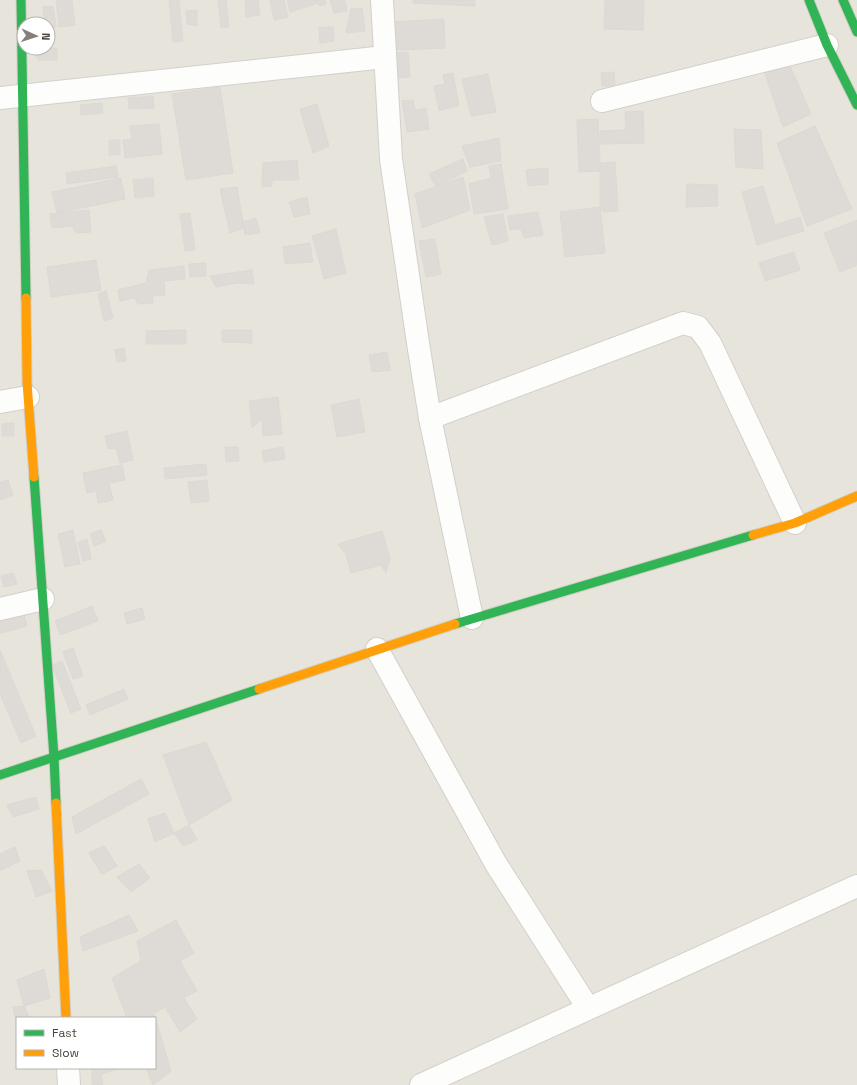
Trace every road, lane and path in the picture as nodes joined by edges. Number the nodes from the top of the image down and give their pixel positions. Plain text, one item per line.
1 (21, 0) edge
2 (382, 0) edge
3 (809, 0) edge
4 (844, 0) edge
5 (857, 32) edge
6 (827, 45) junction
7 (386, 57) junction
8 (23, 95) junction
9 (0, 98) edge
10 (602, 101) dead end
11 (857, 105) edge
12 (28, 396) junction
13 (0, 402) edge
14 (430, 418) junction
15 (857, 496) edge
16 (794, 523) junction
17 (43, 599) junction
18 (0, 609) edge
19 (472, 618) junction
20 (377, 649) junction
21 (54, 757) junction
22 (0, 775) edge
23 (857, 886) edge
24 (588, 1008) junction
25 (66, 1017) edge
26 (68, 1069) edge
27 (68, 1085) edge
28 (421, 1085) edge

1 - 8 main road
2 - 7 street
3 - 6 main road
4 - 5 main road
6 - 10 street
6 - 11 main road
7 - 8 street
7 - 14 street
8 - 9 street
8 - 12 main road
12 - 13 street
12 - 17 main road
14 - 16 street
14 - 19 street
15 - 16 main road
16 - 19 main road
17 - 18 street
17 - 21 main road
19 - 20 main road
20 - 21 main road
20 - 24 street
21 - 22 main road
21 - 25 main road
23 - 24 street
24 - 28 street
26 - 27 street

